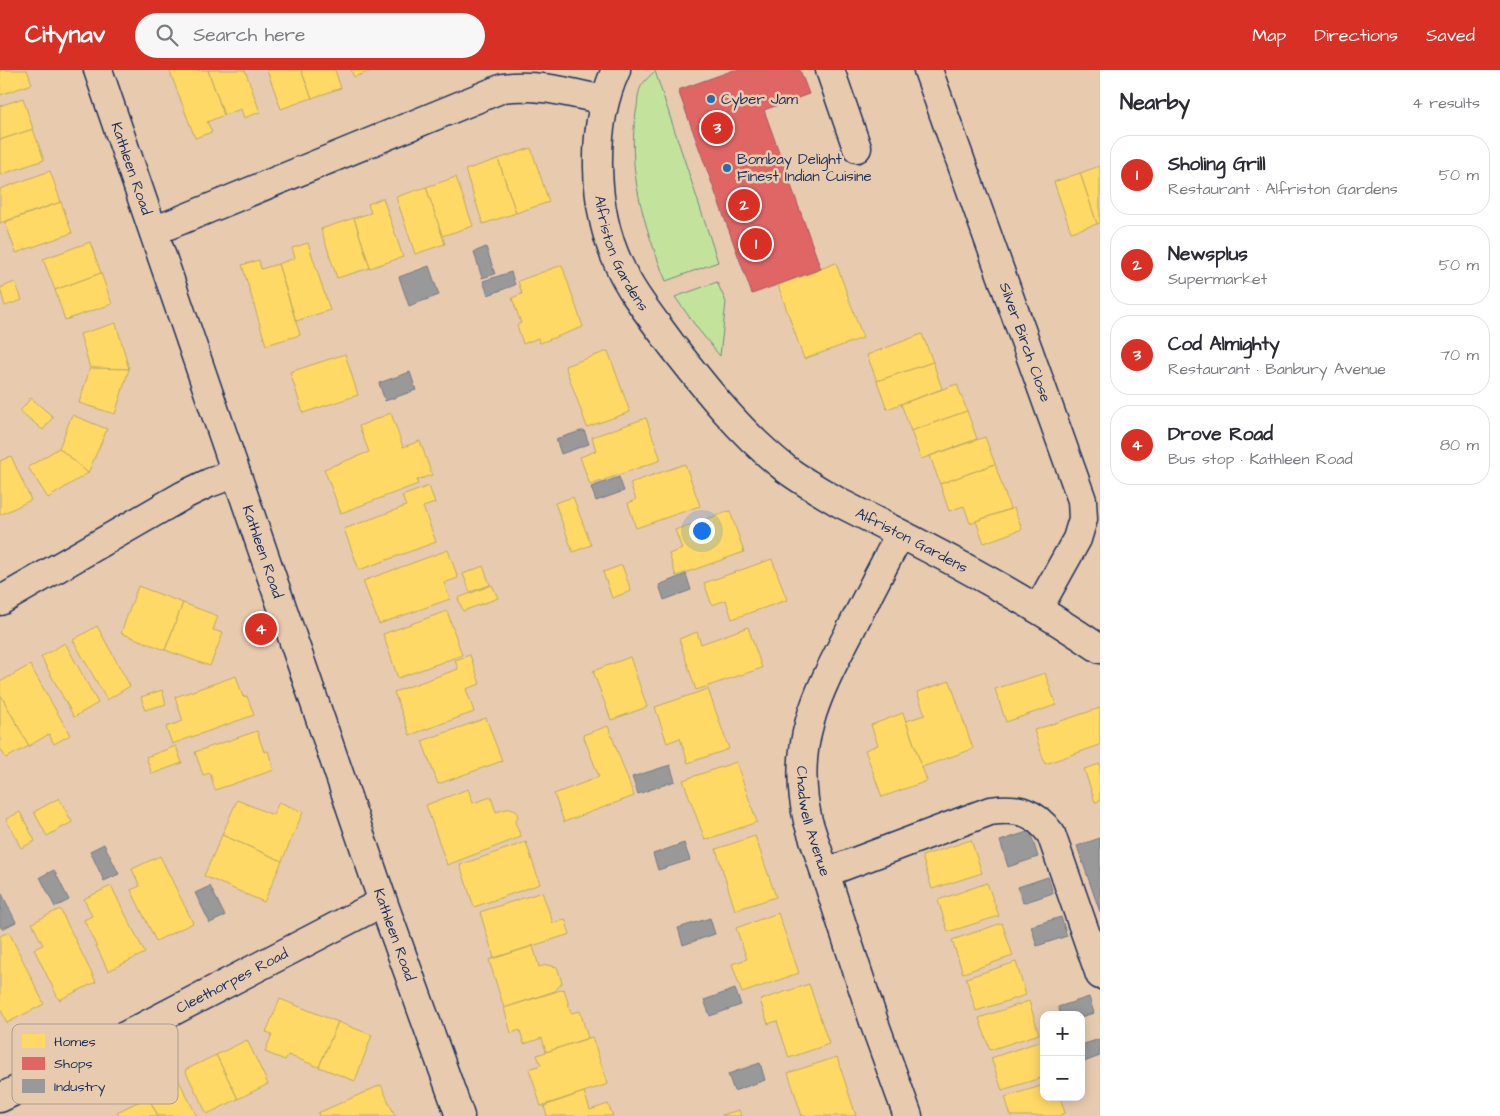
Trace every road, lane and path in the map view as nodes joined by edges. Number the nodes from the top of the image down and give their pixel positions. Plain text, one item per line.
1 (98, 70) edge
2 (616, 70) edge
3 (830, 70) edge
4 (928, 70) edge
5 (604, 100) junction
6 (857, 148) dead end
7 (154, 231) junction
8 (236, 473) junction
9 (900, 534) junction
10 (0, 601) edge
11 (1038, 609) junction
12 (1100, 648) edge
13 (825, 873) junction
14 (383, 902) junction
15 (1100, 976) edge
16 (148, 1024) edge
17 (12, 1092) edge
18 (0, 1098) edge
19 (460, 1116) edge
20 (908, 1116) edge

1 - 7 street, Kathleen Road
2 - 5 street, Alfriston Gardens
3 - 6 street
4 - 11 street, Silver Birch Close
5 - 7 street
5 - 9 street, Alfriston Gardens
7 - 8 street, Kathleen Road
8 - 10 street
8 - 14 street, Kathleen Road
9 - 11 street, Alfriston Gardens
9 - 13 street, Chadwell Avenue
11 - 12 street, Alfriston Gardens
13 - 15 street
13 - 20 street, Chadwell Avenue
14 - 16 street, Cleethorpes Road
14 - 19 street, Kathleen Road
17 - 18 street, Cleethorpes Road

